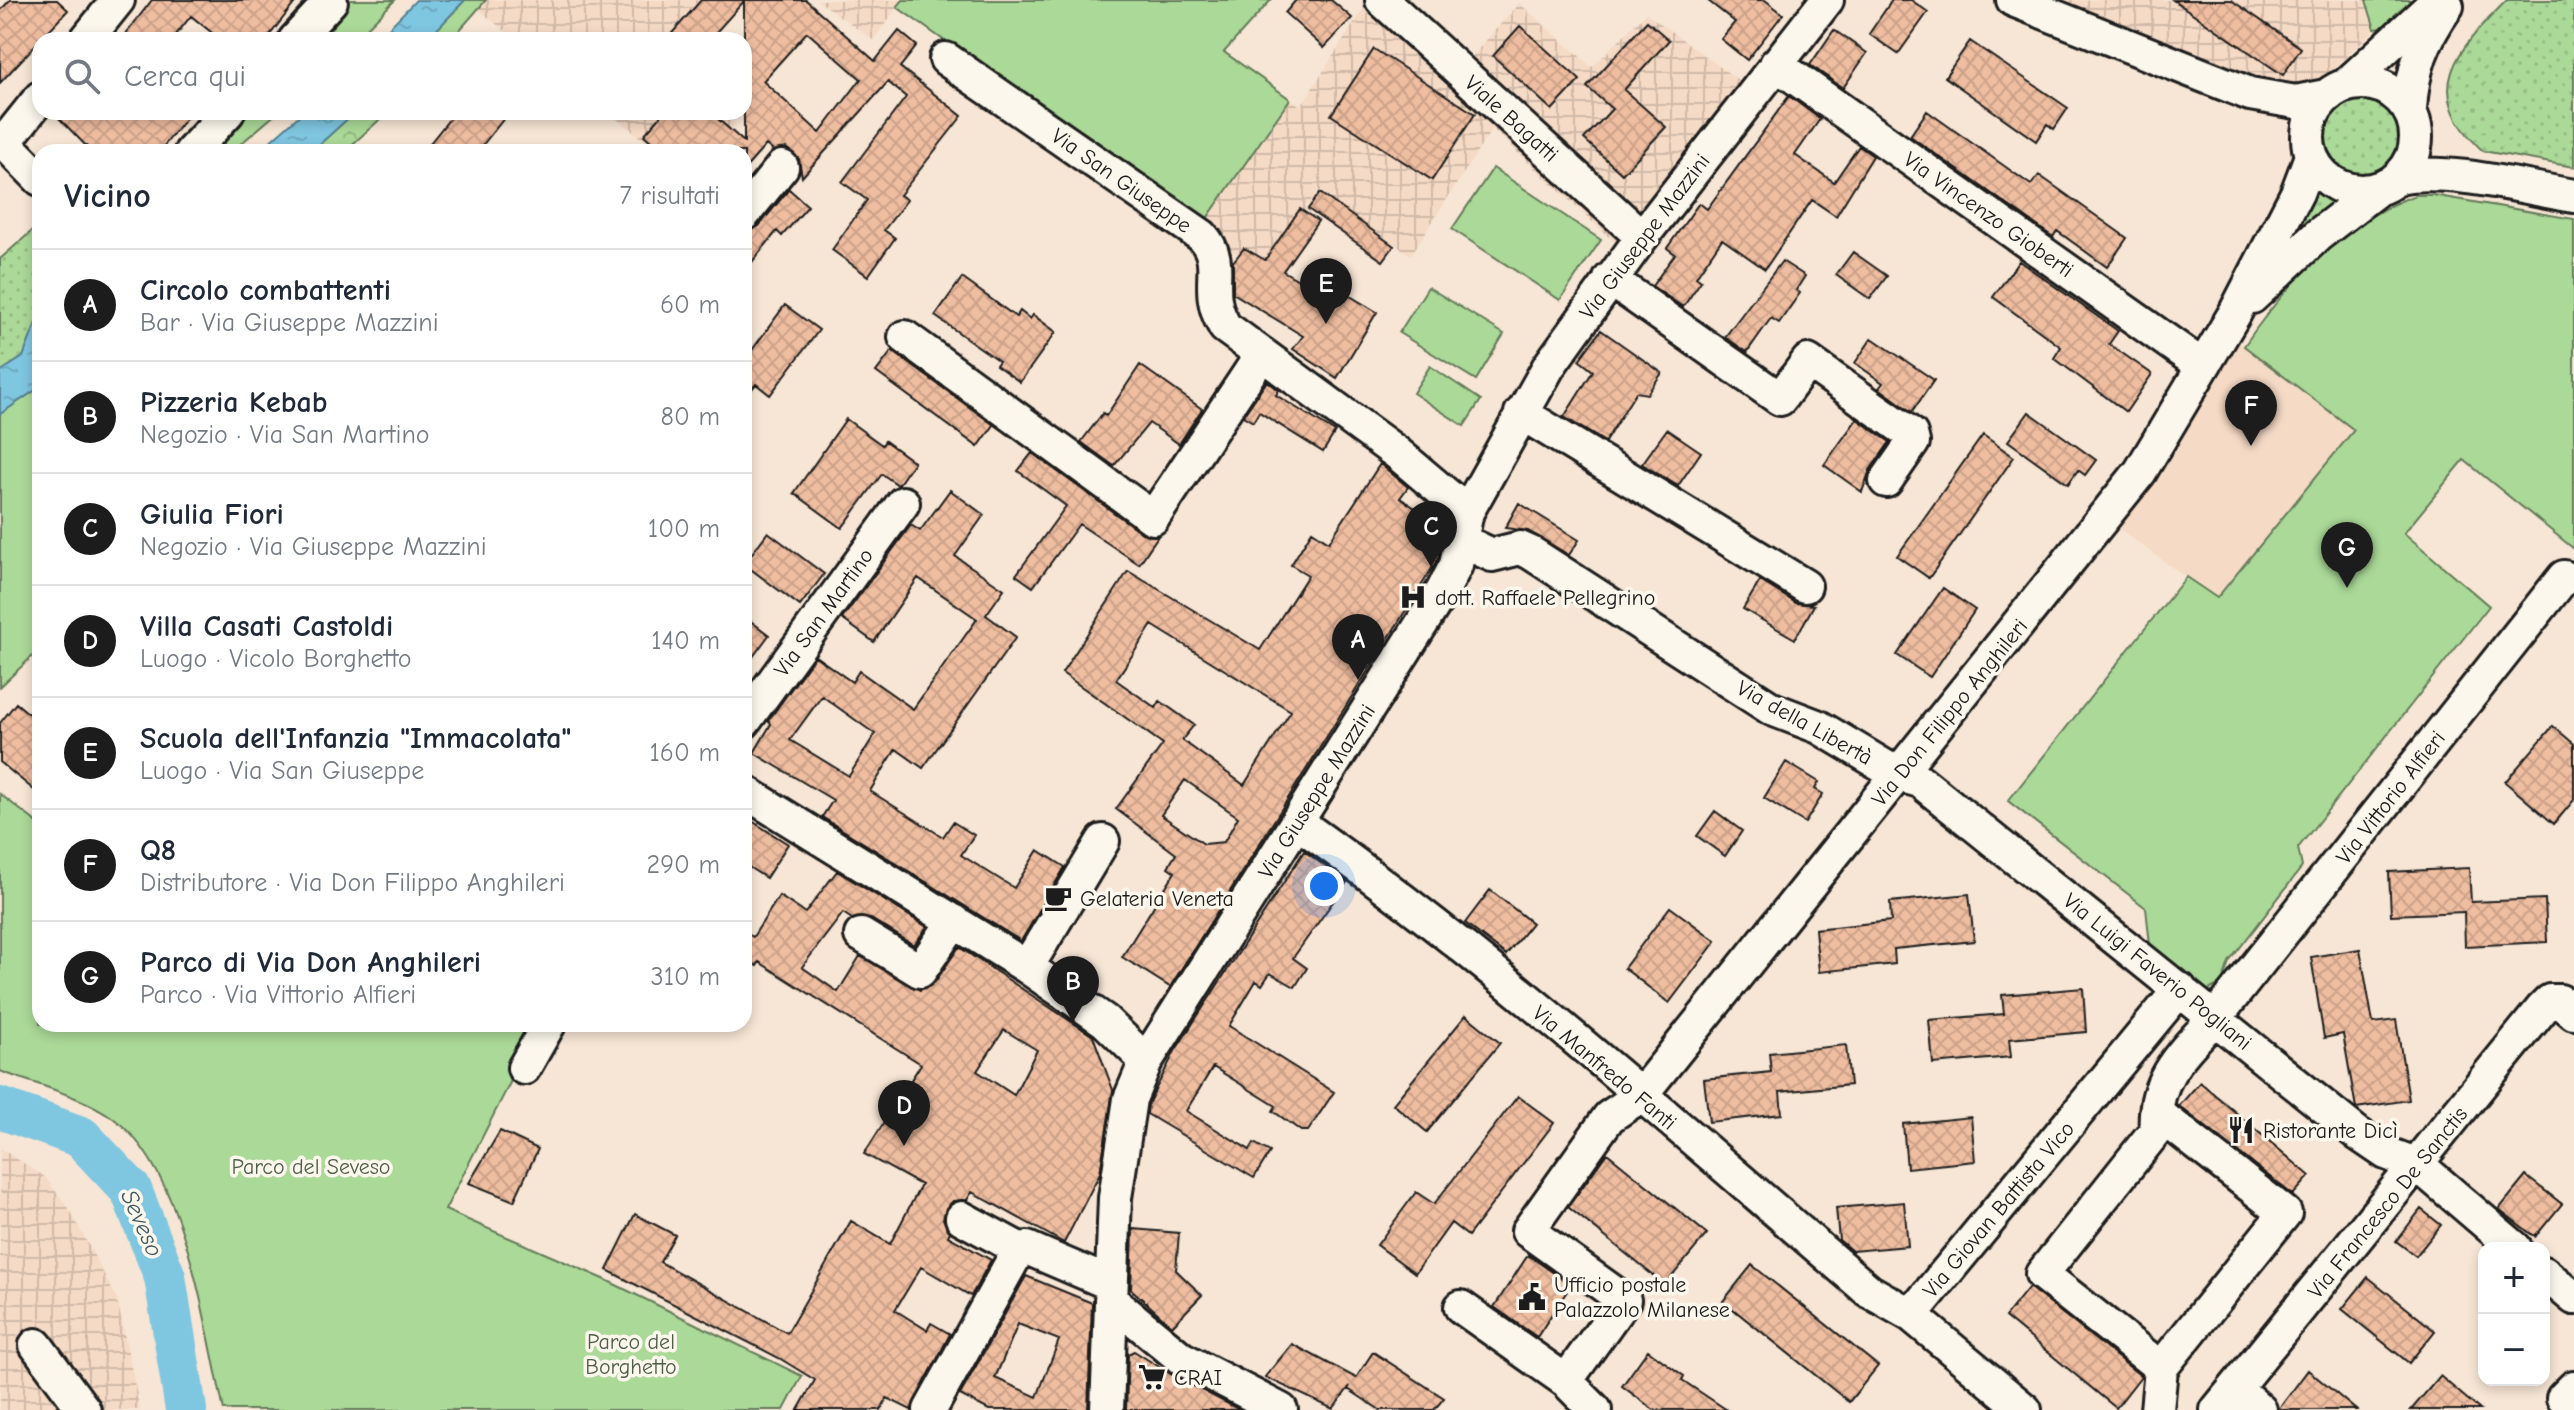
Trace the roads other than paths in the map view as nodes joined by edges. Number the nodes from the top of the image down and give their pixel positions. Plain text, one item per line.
1 (118, 0) edge
2 (1382, 0) edge
3 (1827, 0) edge
4 (2013, 0) edge
5 (2438, 0) edge
6 (2452, 0) edge
7 (331, 1) edge
8 (92, 32) edge
9 (302, 32) edge
10 (946, 59) dead end
11 (1776, 64) junction
12 (2336, 91) junction
13 (2250, 94) junction
14 (32, 107) edge
15 (221, 120) edge
16 (2414, 120) junction
17 (2, 140) edge
18 (198, 144) edge
19 (2309, 150) junction
20 (782, 167) dead end
21 (32, 171) edge
22 (2480, 179) junction
23 (2387, 184) junction
24 (2574, 196) edge
25 (752, 204) edge
26 (1642, 237) junction
27 (1610, 279) junction
28 (2235, 313) junction
29 (905, 337) dead end
30 (1262, 354) junction
31 (2201, 365) junction
32 (1521, 413) junction
33 (1886, 481) dead end
34 (903, 503) dead end
35 (1465, 527) junction
36 (2564, 577) dead end
37 (1805, 586) dead end
38 (752, 711) edge
39 (1899, 775) junction
40 (752, 796) edge
41 (1297, 822) junction
42 (1103, 841) dead end
43 (954, 921) junction
44 (861, 935) dead end
45 (1027, 967) junction
46 (2180, 989) junction
47 (2567, 1007) edge
48 (2216, 1017) junction
49 (544, 1032) edge
50 (1146, 1061) junction
51 (524, 1068) dead end
52 (1640, 1096) junction
53 (2156, 1130) junction
54 (2418, 1165) junction
55 (962, 1218) dead end
56 (2508, 1242) edge
57 (1023, 1249) junction
58 (2550, 1278) edge
59 (1111, 1292) junction
60 (2574, 1298) edge
61 (1461, 1307) dead end
62 (1911, 1315) junction
63 (36, 1345) dead end
64 (2161, 1368) junction
65 (1566, 1381) junction
66 (2226, 1399) edge
67 (84, 1410) edge
68 (930, 1410) edge
69 (1107, 1410) edge
70 (1281, 1410) edge
71 (1595, 1410) edge
72 (2025, 1410) edge
73 (2157, 1410) edge
74 (2260, 1410) edge

1 - 8 street
2 - 26 street, Viale Bagatti
3 - 11 street, Via Giuseppe Mazzini
4 - 13 street
5 - 12 street
6 - 16 street
7 - 9 street
10 - 30 street, Via San Giuseppe
11 - 26 street, Via Giuseppe Mazzini
11 - 31 street, Via Vincenzo Gioberti
12 - 13 street
12 - 16 street
12 - 19 street
13 - 19 street
14 - 17 street
15 - 18 street
16 - 22 street
16 - 23 street
17 - 21 street
19 - 23 street
19 - 28 street, Via Don Filippo Anghileri
20 - 25 street
22 - 23 street
22 - 24 street
23 - 28 street, Via Don Filippo Anghileri
26 - 27 street, Via Giuseppe Mazzini
27 - 32 street, Via Giuseppe Mazzini
27 - 33 street
28 - 31 street, Via Don Filippo Anghileri
29 - 30 street
30 - 35 street, Via San Giuseppe
31 - 39 street, Via Don Filippo Anghileri
32 - 35 street, Via Giuseppe Mazzini
32 - 37 street
34 - 38 street, Via San Martino
35 - 39 street, Via della Libertà
35 - 41 street, Via Giuseppe Mazzini
36 - 48 street, Via Vittorio Alfieri
39 - 46 street, Via Luigi Faverio Pogliani
39 - 52 street, Via Don Filippo Anghileri
40 - 43 street
41 - 50 street, Via Giuseppe Mazzini
41 - 52 street, Via Manfredo Fanti
42 - 45 street
43 - 44 street
43 - 45 street
45 - 50 street
46 - 48 street, Via Luigi Faverio Pogliani
46 - 62 street, Via Giovan Battista Vico
47 - 54 street, Via Francesco De Sanctis
48 - 53 street, Via Vittorio Alfieri
48 - 54 street, Via Luigi Faverio Pogliani
49 - 51 street
50 - 59 street, Via Giuseppe Mazzini
52 - 62 street, Via Manfredo Fanti
52 - 65 street, Via Don Filippo Anghileri
53 - 64 street
53 - 64 street
54 - 56 street, Via Luigi Faverio Pogliani
54 - 66 street, Via Francesco De Sanctis
55 - 57 street
57 - 59 street
57 - 68 street
58 - 60 street
59 - 69 street, Via Giuseppe Mazzini
59 - 70 street
61 - 65 street
62 - 72 street, Via Giovan Battista Vico
63 - 67 street
64 - 73 street
65 - 71 street
66 - 74 street

